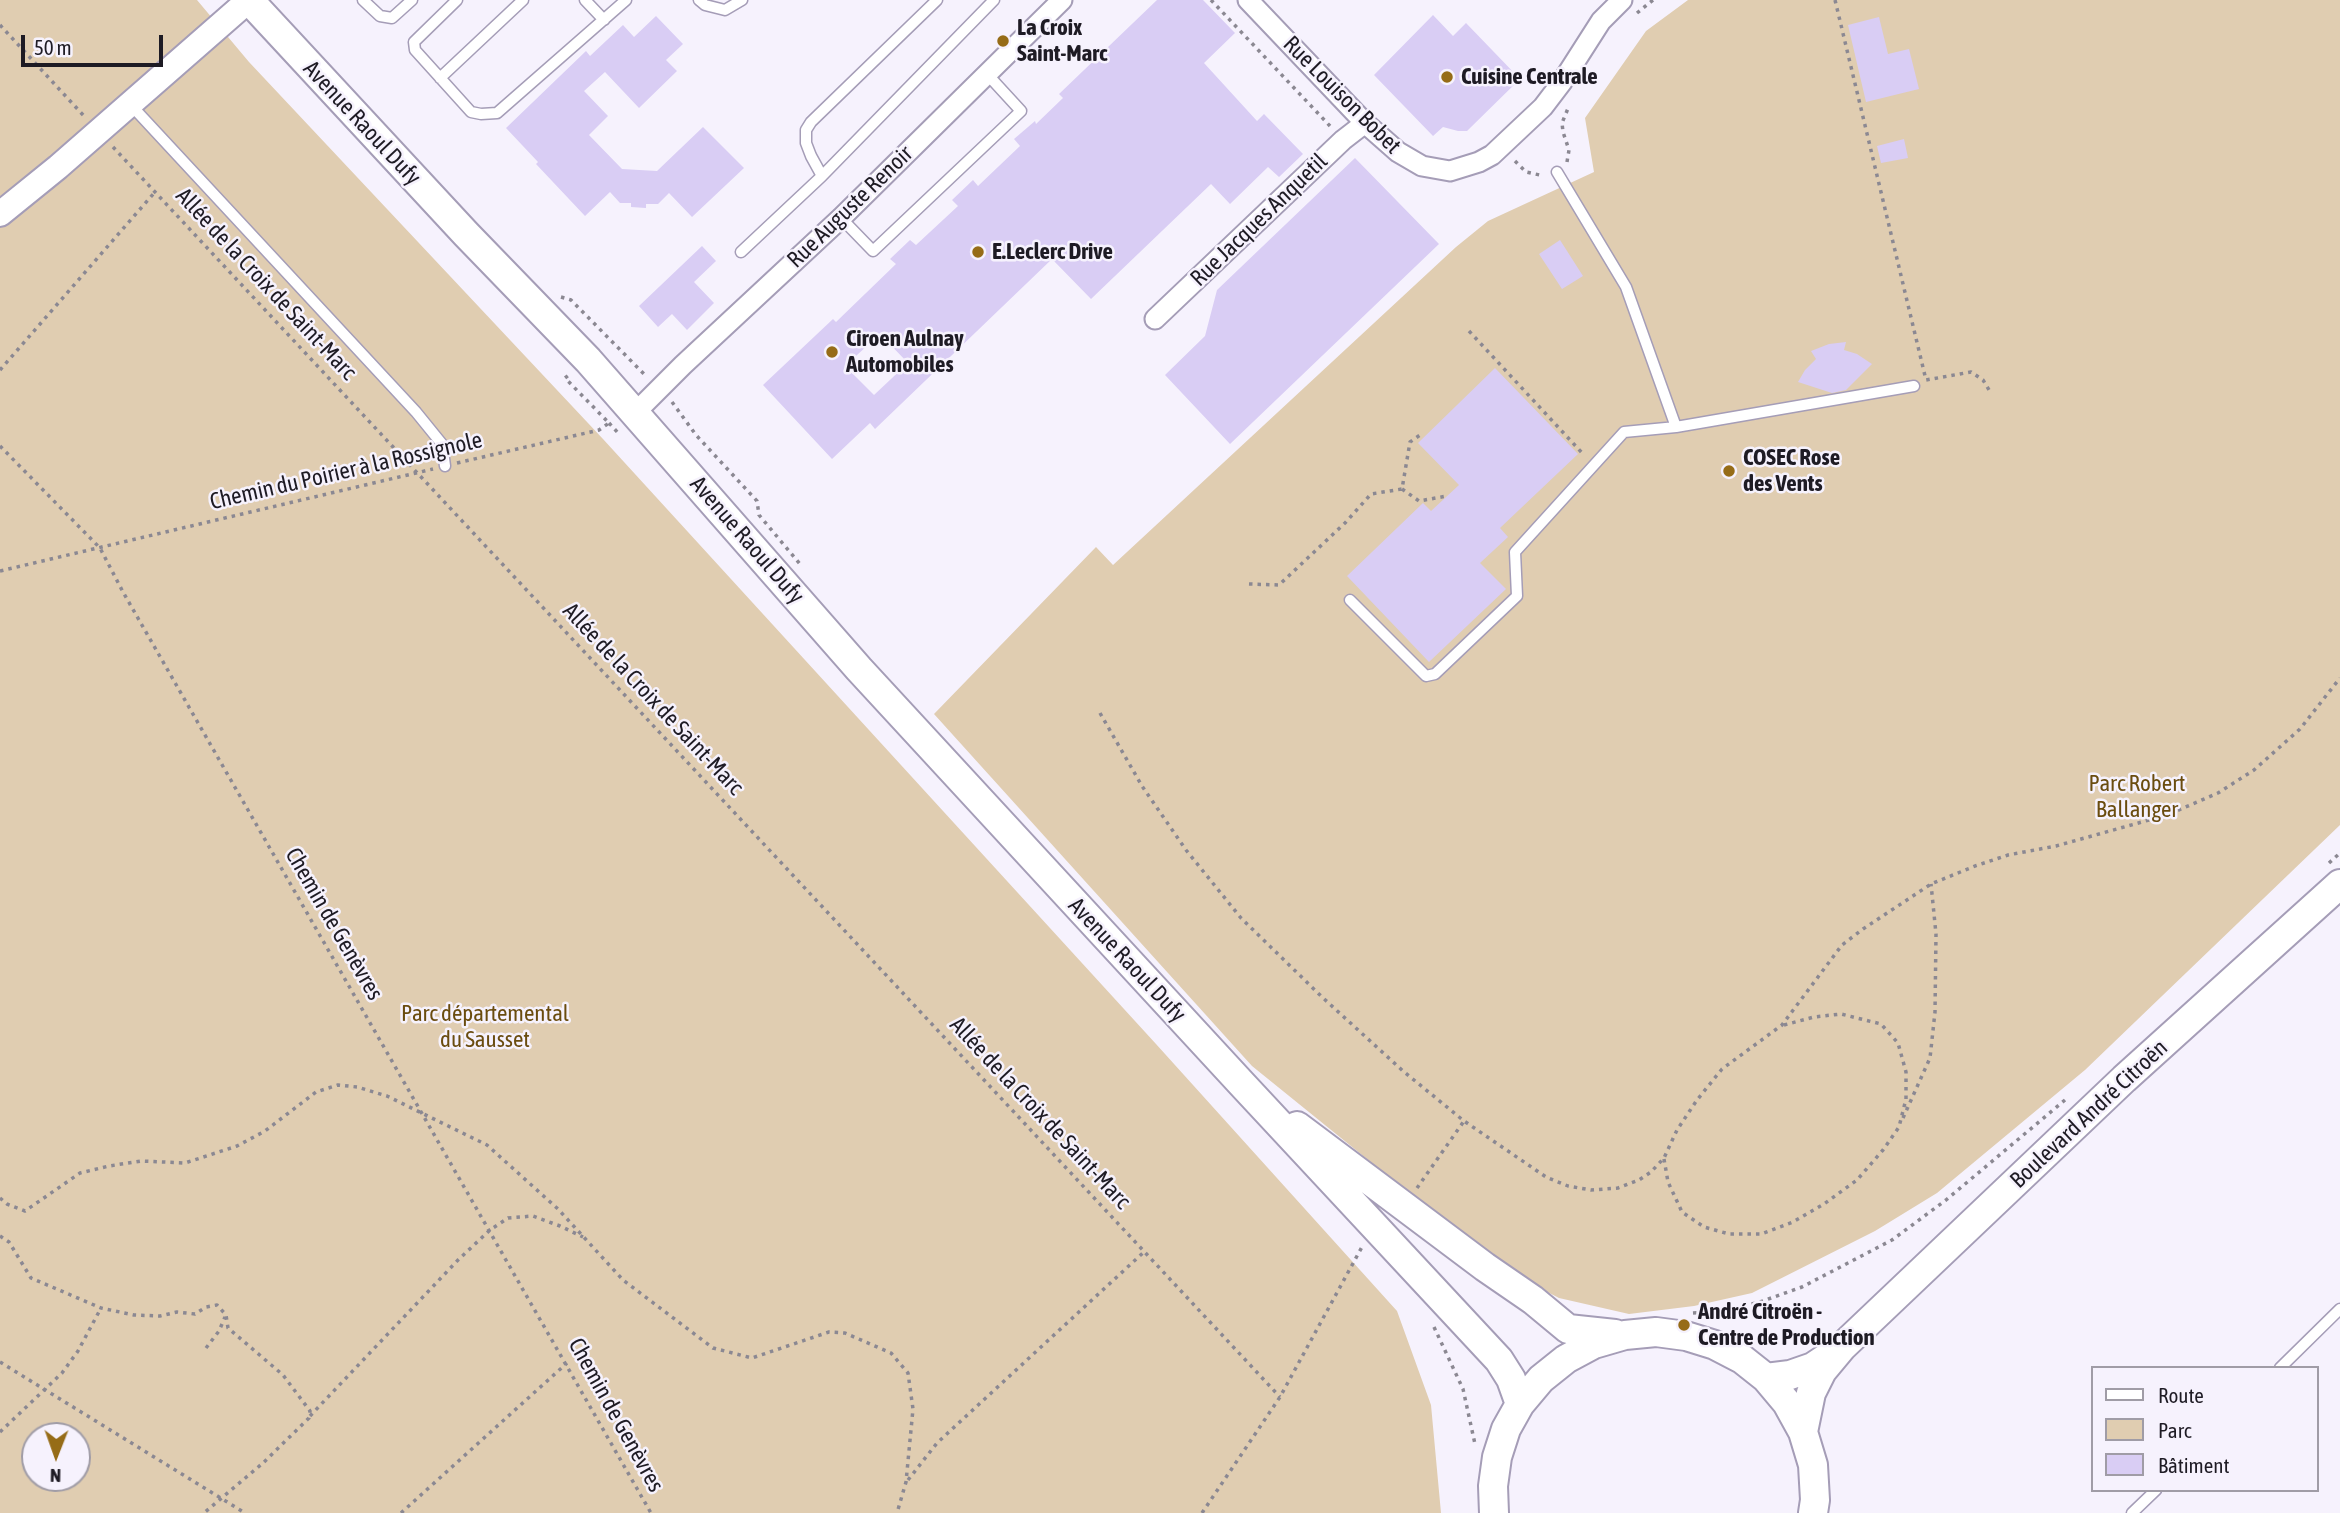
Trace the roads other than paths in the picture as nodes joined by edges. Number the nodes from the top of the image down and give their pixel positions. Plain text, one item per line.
1 (249, 0) edge
2 (363, 0) edge
3 (412, 0) edge
4 (457, 0) edge
5 (523, 0) edge
6 (585, 0) edge
7 (626, 0) edge
8 (699, 0) edge
9 (742, 0) edge
10 (937, 0) edge
11 (994, 0) edge
12 (1062, 0) edge
13 (1248, 0) edge
14 (1622, 0) edge
15 (604, 20) junction
16 (987, 74) junction
17 (440, 78) junction
18 (129, 104) junction
19 (1365, 123) junction
20 (1557, 172) road end
21 (822, 176) junction
22 (0, 214) edge
23 (841, 218) junction
24 (741, 252) dead end
25 (1155, 319) dead end
26 (1914, 386) dead end
27 (636, 412) junction
28 (1676, 427) junction
29 (445, 466) road end
30 (1350, 600) dead end
31 (2330, 878) edge
32 (1241, 1083) junction
33 (2340, 1309) edge
34 (1625, 1335) junction
35 (1842, 1347) junction
36 (2282, 1366) edge
37 (1766, 1378) junction
38 (1520, 1404) junction
39 (1803, 1432) junction
40 (2154, 1492) edge
41 (1494, 1513) edge
42 (1813, 1513) edge
43 (2133, 1513) edge

1 - 18 street
1 - 27 main road, Avenue Raoul Dufy
2 - 3 lane
4 - 17 lane
5 - 17 lane
6 - 15 lane
7 - 15 lane
8 - 9 lane
10 - 21 lane
11 - 21 lane
12 - 16 street, Rue Auguste Renoir
13 - 19 street, Rue Louison Bobet
14 - 19 street, Rue Louison Bobet
15 - 17 lane
16 - 23 street, Rue Auguste Renoir
16 - 23 lane
18 - 22 street
18 - 29 lane
19 - 25 street, Rue Jacques Anquetil
20 - 28 lane
21 - 24 lane
23 - 27 street, Rue Auguste Renoir
26 - 28 lane
27 - 32 main road, Avenue Raoul Dufy
28 - 30 lane
31 - 35 main road, Boulevard André Citroën
32 - 34 main road, Avenue Raoul Dufy
32 - 38 main road, Avenue Raoul Dufy
33 - 36 lane
34 - 37 main road
34 - 38 main road
35 - 37 main road, Boulevard André Citroën
35 - 39 main road, Boulevard André Citroën
37 - 39 main road
38 - 41 main road
39 - 42 main road
40 - 43 lane

